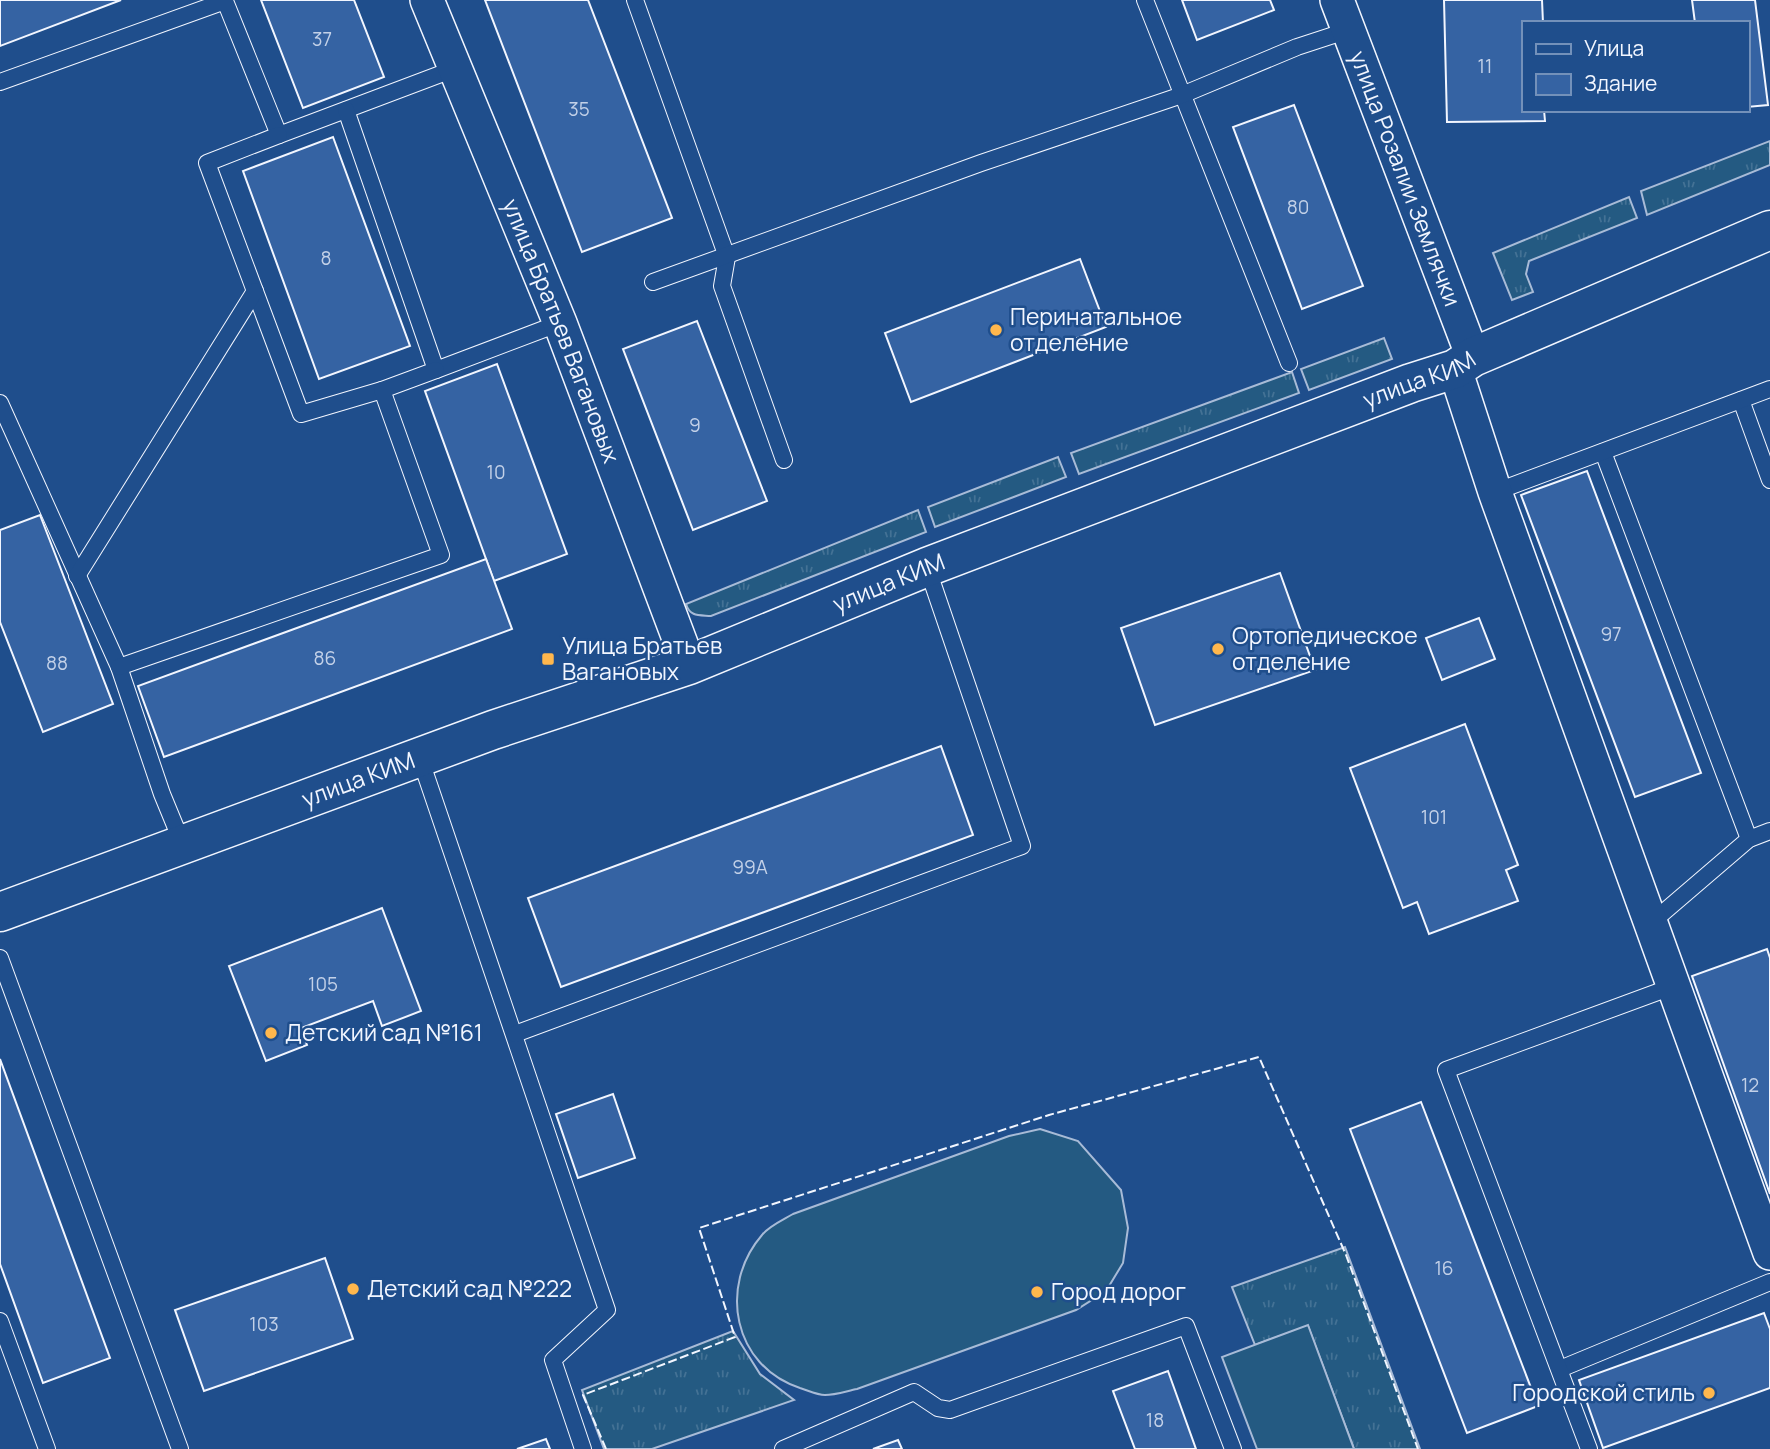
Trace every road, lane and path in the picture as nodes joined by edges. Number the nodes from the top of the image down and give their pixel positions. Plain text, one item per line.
1 (427, 0) edge
2 (635, 0) edge
3 (1145, 0) edge
4 (1343, 15) edge
5 (454, 69) junction
6 (0, 82) edge
7 (1182, 95) junction
8 (346, 110) junction
9 (279, 135) junction
10 (1770, 230) edge
11 (727, 257) junction
12 (653, 282) dead end
13 (255, 291) junction
14 (560, 323) junction
15 (1289, 363) dead end
16 (1464, 363) junction
17 (436, 370) junction
18 (1770, 389) edge
19 (382, 390) junction
20 (1741, 400) junction
21 (0, 403) edge
22 (1603, 452) junction
23 (784, 460) dead end
24 (1770, 480) edge
25 (1495, 492) junction
26 (927, 567) junction
27 (77, 576) junction
28 (689, 665) junction
29 (119, 667) junction
30 (420, 758) junction
31 (1770, 831) edge
32 (1749, 839) junction
33 (183, 845) junction
34 (0, 912) edge
35 (1651, 923) junction
36 (0, 958) edge
37 (1674, 986) junction
38 (515, 1034) junction
39 (1770, 1253) edge
40 (1770, 1282) edge
41 (0, 1321) edge
42 (1560, 1369) junction
43 (47, 1449) edge
44 (180, 1449) edge
45 (583, 1449) edge
46 (783, 1449) edge
47 (1233, 1449) edge
48 (1590, 1449) edge

1 - 5 street, улица Братьев Вагановых
2 - 11 lane
3 - 7 lane
4 - 7 lane
4 - 16 street, улица Розалии Землячки
5 - 8 lane
5 - 14 street, улица Братьев Вагановых
6 - 9 lane
7 - 11 lane
7 - 15 lane
8 - 9 lane
8 - 17 lane
9 - 13 lane
10 - 16 street, улица КИМ
11 - 12 lane
11 - 23 lane
13 - 19 lane
13 - 27 lane
14 - 17 lane
14 - 28 street, улица Братьев Вагановых
16 - 25 street, улица Розалии Землячки
16 - 26 street, улица КИМ
17 - 19 lane
18 - 20 lane
19 - 29 lane
20 - 22 lane
20 - 24 lane
21 - 27 lane
22 - 25 lane
22 - 32 lane
25 - 35 street, улица Розалии Землячки
26 - 28 street, улица КИМ
26 - 38 lane
27 - 29 lane
28 - 30 street, улица КИМ
29 - 33 lane
30 - 33 street, улица КИМ
30 - 38 lane
31 - 32 lane
32 - 35 lane
33 - 34 street, улица КИМ
35 - 37 street, улица Розалии Землячки
36 - 44 lane
37 - 39 street, улица Розалии Землячки
37 - 42 lane
38 - 45 lane
40 - 42 lane
41 - 43 lane
42 - 48 lane
46 - 47 lane

